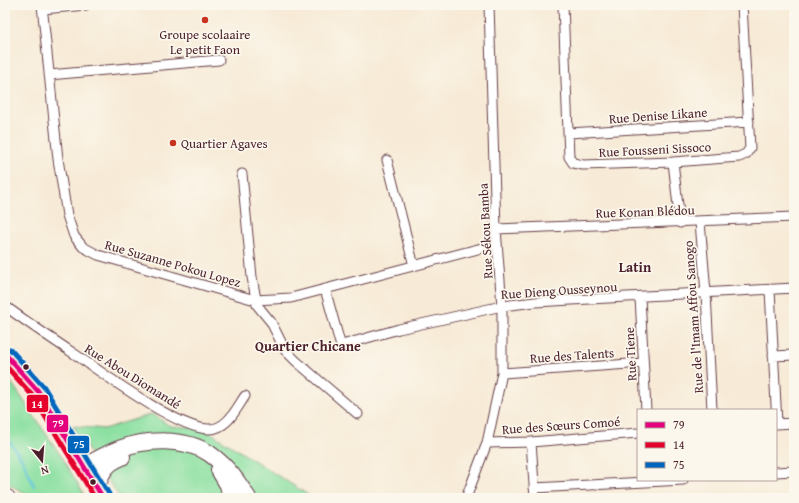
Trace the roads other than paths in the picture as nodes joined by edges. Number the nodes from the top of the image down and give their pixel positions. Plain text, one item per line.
1 (86, 5) edge
2 (489, 5) edge
3 (564, 5) edge
4 (742, 5) edge
5 (42, 7) edge
6 (219, 60) dead end
7 (50, 75) junction
8 (749, 122) junction
9 (568, 133) junction
10 (387, 160) dead end
11 (673, 162) junction
12 (242, 174) dead end
13 (794, 217) edge
14 (700, 222) junction
15 (680, 223) junction
16 (496, 229) junction
17 (498, 244) junction
18 (414, 266) junction
19 (794, 288) edge
20 (325, 289) junction
21 (770, 290) junction
22 (706, 293) junction
23 (640, 297) junction
24 (255, 300) junction
25 (5, 306) edge
26 (502, 306) junction
27 (5, 354) edge
28 (794, 355) edge
29 (773, 356) junction
30 (643, 363) junction
31 (502, 373) junction
32 (245, 396) dead end
33 (646, 409) edge
34 (712, 409) edge
35 (776, 409) edge
36 (358, 414) dead end
37 (794, 423) edge
38 (777, 424) edge
39 (637, 433) edge
40 (531, 442) junction
41 (487, 443) junction
42 (107, 460) junction
43 (83, 467) junction
44 (794, 471) edge
45 (777, 472) edge
46 (664, 481) edge
47 (534, 488) junction
48 (101, 494) edge
49 (231, 498) edge
50 (248, 498) edge
51 (466, 498) edge
52 (535, 498) edge

1 - 5 street
2 - 16 street, Rue Sékou Bamba
3 - 9 street, Rue Fousseni Sissoco
4 - 8 street, Rue Fousseni Sissoco
5 - 7 street, Rue Suzanne Pokou Lopez
6 - 7 street
7 - 24 street, Rue Suzanne Pokou Lopez
8 - 9 street, Rue Denise Likane
8 - 11 street, Rue Fousseni Sissoco
9 - 11 street, Rue Fousseni Sissoco
10 - 18 street
11 - 15 street
12 - 24 street
13 - 14 street, Rue Konan Blédou
14 - 15 street, Rue Konan Blédou
14 - 22 street, Rue de l'Imam Affou Sanogo
15 - 16 street, Rue Konan Blédou
16 - 17 street, Rue Sékou Bamba
17 - 18 street, Rue Suzanne Pokou Lopez
17 - 26 street, Rue Sékou Bamba
18 - 20 street, Rue Suzanne Pokou Lopez
19 - 21 street, Rue Dieng Ousseynou
20 - 24 street, Rue Suzanne Pokou Lopez
20 - 26 street, Rue Dieng Ousseynou
21 - 22 street, Rue Dieng Ousseynou
21 - 29 street
22 - 23 street, Rue Dieng Ousseynou
22 - 34 street, Rue de l'Imam Affou Sanogo
23 - 26 street, Rue Dieng Ousseynou
23 - 30 street, Rue Tiene
24 - 36 street
25 - 32 street, Rue Abou Diomandé
26 - 31 street, Rue Sékou Bamba
27 - 43 street
28 - 29 street
29 - 35 street
30 - 31 street, Rue des Talents
30 - 33 street, Rue Tiene
31 - 41 street, Rue Sékou Bamba
37 - 38 street
39 - 40 street, Rue des Sœurs Comoé
40 - 41 street, Rue des Sœurs Comoé
40 - 47 street
41 - 51 street, Rue Sékou Bamba
42 - 43 highway
42 - 48 highway
42 - 49 highway
42 - 50 highway
43 - 48 main road
44 - 45 street
46 - 47 street
47 - 52 street

